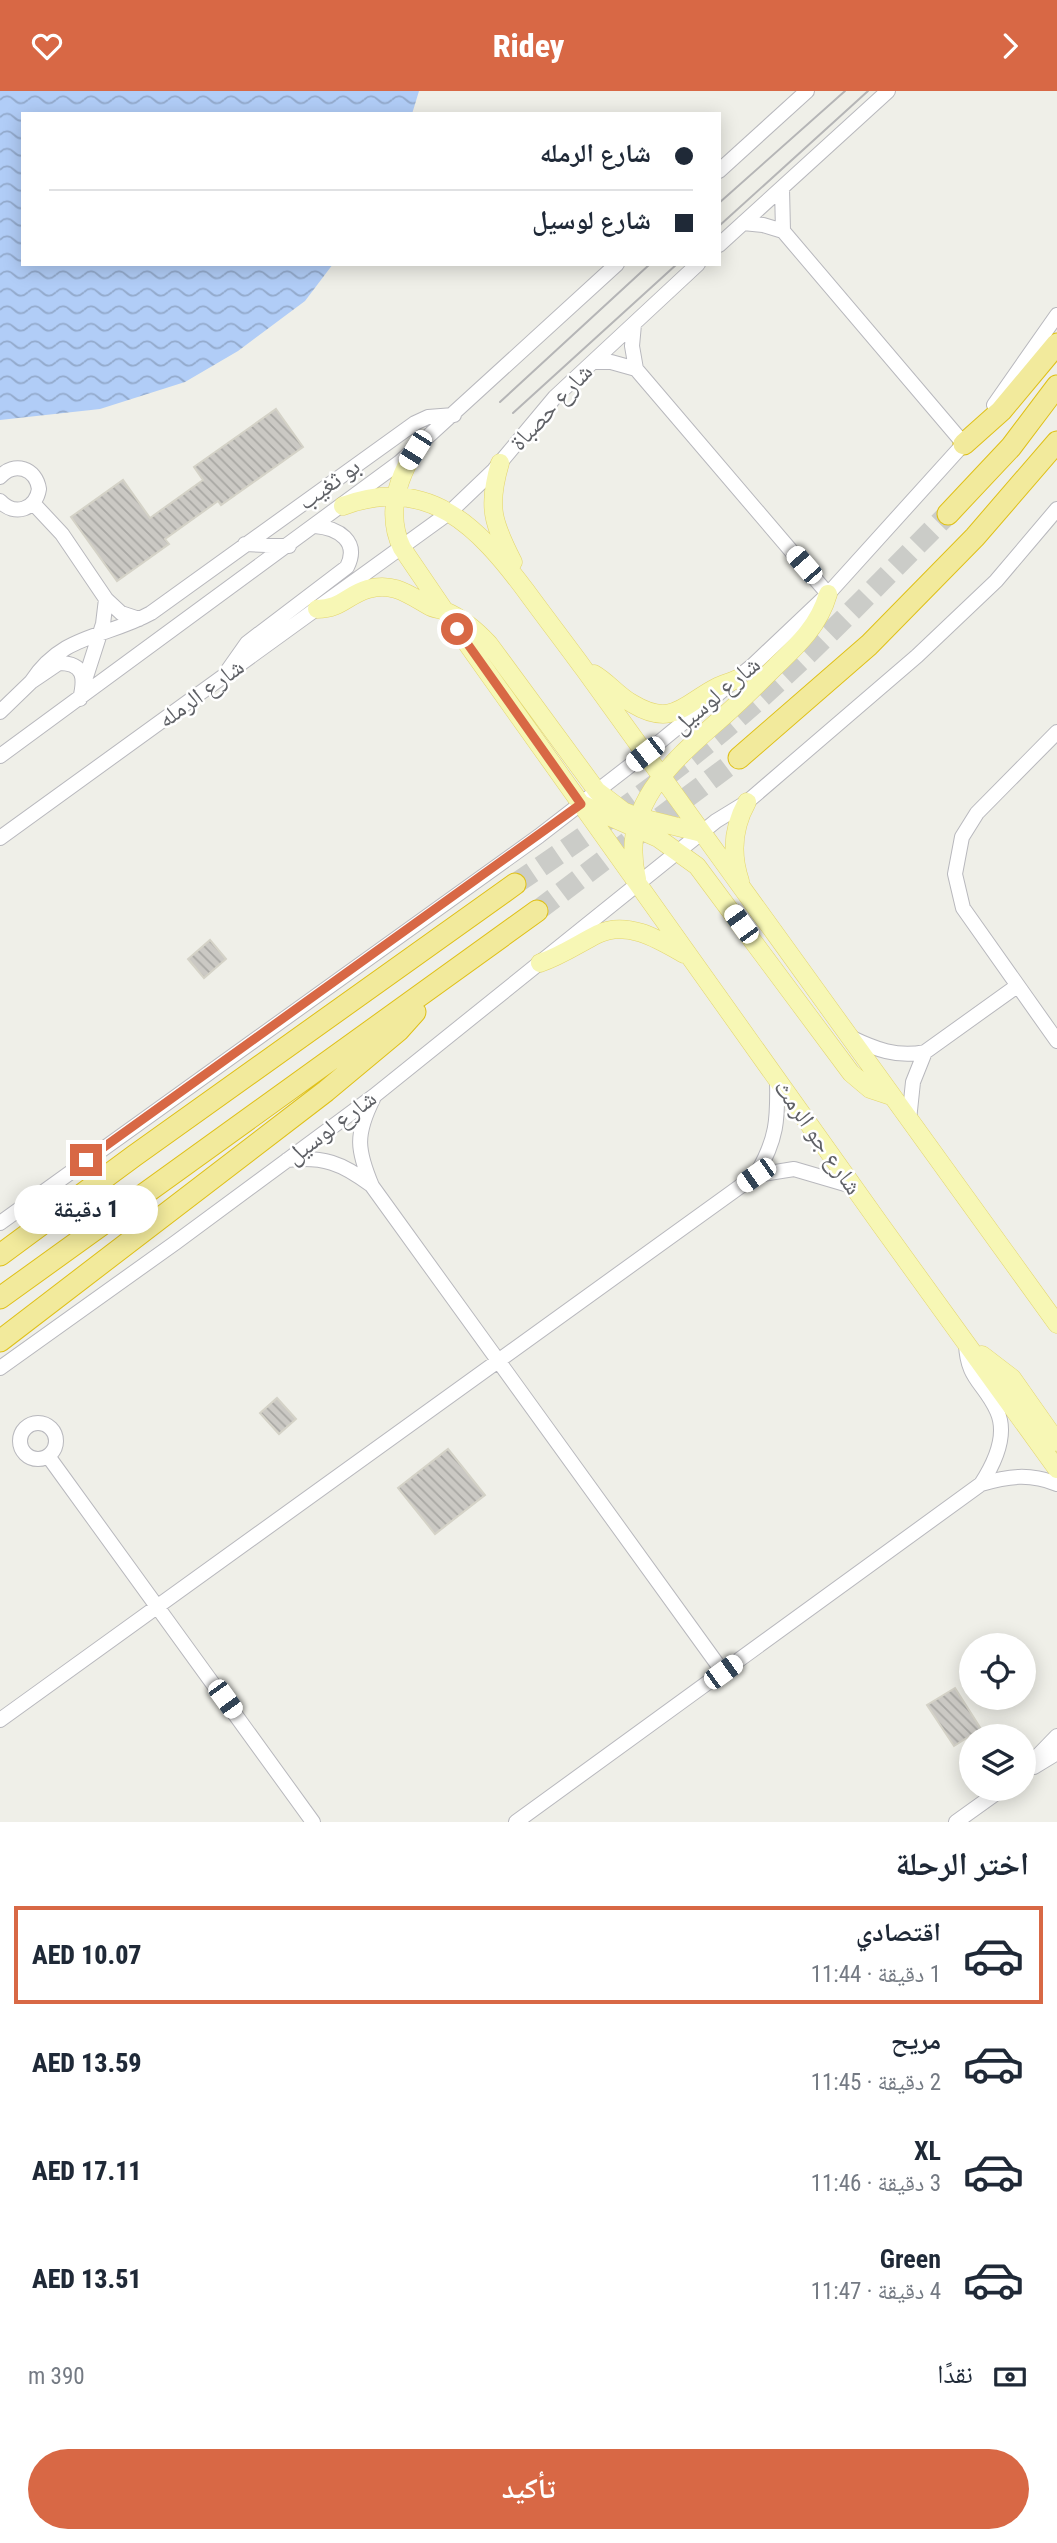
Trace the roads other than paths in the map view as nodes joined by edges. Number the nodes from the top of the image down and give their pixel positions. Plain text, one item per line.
1 (807, 91) edge
2 (888, 91) edge
3 (721, 169) edge
4 (782, 188) junction
5 (743, 223) junction
6 (783, 231) junction
7 (721, 243) edge
8 (615, 266) edge
9 (696, 266) edge
10 (1057, 314) edge
11 (634, 324) junction
12 (1057, 344) edge
13 (593, 362) junction
14 (636, 369) junction
15 (1057, 386) edge
16 (454, 415) junction
17 (1057, 442) edge
18 (964, 445) junction
19 (415, 450) junction
20 (500, 463) junction
21 (0, 477) edge
22 (396, 496) junction
23 (0, 501) edge
24 (33, 503) junction
25 (343, 506) junction
26 (1057, 509) edge
27 (450, 512) junction
28 (948, 513) tunnel mouth
29 (315, 526) junction
30 (245, 544) junction
31 (289, 546) junction
32 (402, 548) junction
33 (519, 582) junction
34 (828, 594) junction
35 (106, 599) junction
36 (317, 609) junction
37 (444, 611) junction
38 (139, 619) junction
39 (101, 632) junction
40 (584, 669) junction
41 (226, 675) junction
42 (737, 679) junction
43 (31, 682) junction
44 (82, 692) junction
45 (0, 712) edge
46 (1057, 732) edge
47 (645, 754) junction
48 (0, 756) edge
49 (739, 758) tunnel mouth
50 (662, 777) junction
51 (597, 792) junction
52 (747, 803) junction
53 (581, 804) junction
54 (637, 823) junction
55 (702, 833) junction
56 (0, 838) edge
57 (679, 852) junction
58 (515, 884) tunnel mouth
59 (639, 885) junction
60 (743, 891) junction
61 (537, 911) tunnel mouth
62 (690, 957) junction
63 (540, 963) junction
64 (1017, 986) junction
65 (434, 987) junction
66 (847, 1036) junction
67 (1057, 1041) edge
68 (925, 1052) junction
69 (777, 1079) junction
70 (374, 1095) junction
71 (891, 1096) junction
72 (909, 1120) junction
73 (287, 1160) junction
74 (756, 1175) junction
75 (372, 1186) junction
76 (852, 1186) junction
77 (0, 1223) edge
78 (0, 1255) edge
79 (0, 1298) edge
80 (1057, 1324) edge
81 (0, 1341) edge
82 (965, 1342) junction
83 (498, 1361) junction
84 (0, 1368) edge
85 (1057, 1441) edge
86 (48, 1456) dead end
87 (1057, 1469) edge
88 (981, 1484) junction
89 (1057, 1484) edge
90 (157, 1607) junction
91 (723, 1672) junction
92 (0, 1720) edge
93 (1057, 1736) edge
94 (1057, 1753) edge
95 (1036, 1759) edge
96 (1036, 1765) edge
97 (985, 1801) edge
98 (313, 1822) edge
99 (516, 1822) edge
100 (956, 1822) edge

1 - 3 street
2 - 4 street
4 - 5 street
4 - 6 street
5 - 6 street
5 - 7 street
6 - 18 street
8 - 16 street
9 - 11 street, شارع حصباة
10 - 18 street, شارع لوسيل
11 - 13 street, شارع حصباة
11 - 14 street
12 - 18 highway
13 - 14 street
13 - 20 street, شارع حصباة
14 - 34 street
15 - 28 highway
16 - 19 street
16 - 30 street, بو ثغيب
17 - 49 highway
18 - 34 street, شارع لوسيل
19 - 22 main road
19 - 25 street
20 - 27 street, شارع حصباة
20 - 33 main road
21 - 24 street
22 - 25 main road
22 - 27 main road
22 - 32 main road
23 - 24 street
24 - 35 street
25 - 29 street
26 - 52 street, شارع لوسيل
27 - 32 street, شارع حصباة
27 - 33 main road
29 - 31 street
29 - 41 street, بو ثغيب
30 - 31 street, بو ثغيب
30 - 38 street, بو ثغيب
31 - 44 street
32 - 36 street, شارع الرمله
32 - 37 main road
33 - 40 main road
34 - 42 street, شارع لوسيل
34 - 50 main road
35 - 38 street
35 - 39 street
36 - 37 main road
36 - 41 street, شارع الرمله
37 - 51 main road
37 - 53 main road
38 - 39 street, بو ثغيب
39 - 43 street, بو ثغيب
39 - 44 street
40 - 42 main road
40 - 47 main road
41 - 56 street, شارع الرمله
42 - 47 street, شارع لوسيل
43 - 44 street, بو ثغيب
43 - 45 street, بو ثغيب
44 - 48 street
46 - 64 street
47 - 50 main road
47 - 51 street, شارع لوسيل
50 - 54 main road
50 - 55 main road
51 - 53 street, شارع لوسيل
51 - 54 main road
52 - 55 street, شارع لوسيل
52 - 60 main road
53 - 54 main road
53 - 59 main road, شارع جو الرمث
53 - 77 street, شارع لوسيل
54 - 55 main road
54 - 57 main road
54 - 59 main road
55 - 57 street, شارع لوسيل
55 - 60 main road
57 - 59 street, شارع لوسيل
57 - 71 main road
58 - 78 highway
59 - 62 main road, شارع جو الرمث
59 - 63 street, شارع لوسيل
60 - 66 main road
61 - 65 highway
62 - 63 main road
62 - 69 main road, شارع جو الرمث
63 - 70 street, شارع لوسيل
64 - 67 street
64 - 68 street
65 - 79 highway
65 - 81 highway
66 - 68 street
66 - 71 main road
68 - 72 street
69 - 74 street
69 - 76 main road, شارع جو الرمث
70 - 73 street, شارع لوسيل
70 - 75 street
71 - 72 main road
72 - 80 main road
73 - 75 street
73 - 84 street, شارع لوسيل
74 - 76 street
74 - 83 street
75 - 83 street
76 - 82 main road, شارع جو الرمث
82 - 85 main road
82 - 87 main road, شارع جو الرمث
82 - 88 street
83 - 90 street
83 - 91 street
86 - 90 street
88 - 89 street
88 - 91 street
90 - 92 street
90 - 98 street
91 - 99 street
93 - 95 street
94 - 96 street
97 - 100 street

